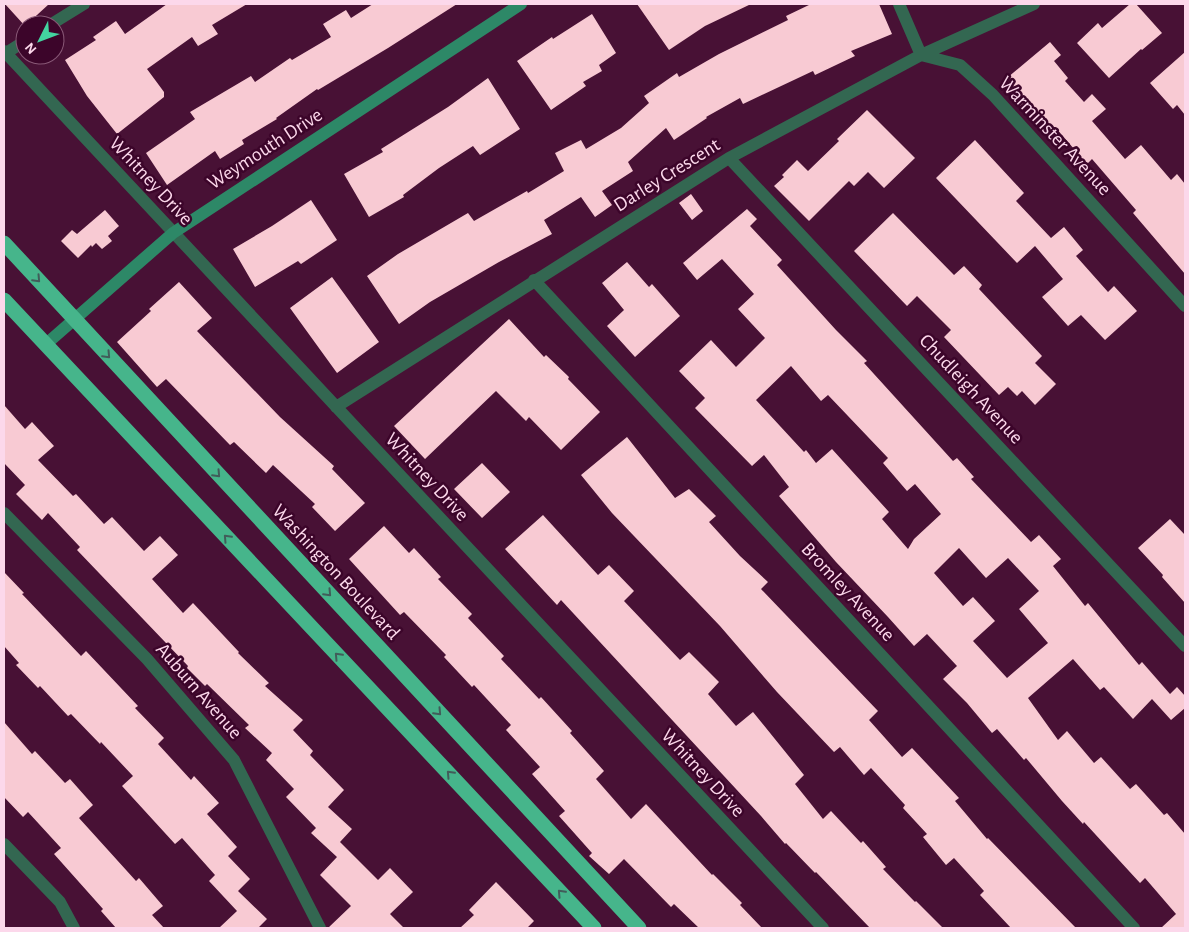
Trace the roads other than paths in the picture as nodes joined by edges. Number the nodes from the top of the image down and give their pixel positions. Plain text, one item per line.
1 (84, 4) edge
2 (521, 4) edge
3 (899, 4) edge
4 (1034, 4) edge
5 (65, 16) edge
6 (5, 52) edge
7 (922, 55) junction
8 (729, 158) junction
9 (173, 232) junction
10 (4, 243) edge
11 (534, 280) junction
12 (4, 300) edge
13 (1185, 306) edge
14 (74, 319) junction
15 (45, 345) junction
16 (336, 407) junction
17 (4, 513) edge
18 (1185, 646) edge
19 (4, 844) edge
20 (588, 926) edge
21 (74, 928) edge
22 (320, 928) edge
23 (639, 928) edge
24 (823, 928) edge
25 (1134, 928) edge

1 - 5 street
2 - 9 street, Weymouth Drive
3 - 7 street
4 - 7 street, Darley Crescent
6 - 9 street, Whitney Drive
7 - 8 street, Darley Crescent
7 - 13 street, Warminster Avenue
8 - 11 street, Darley Crescent
8 - 18 street, Chudleigh Avenue
9 - 14 street, Weymouth Drive
9 - 16 street, Whitney Drive
10 -> 14 highway, Washington Boulevard
11 - 16 street, Darley Crescent
11 - 25 street, Bromley Avenue
12 - 15 highway
14 - 15 street, Weymouth Drive
14 -> 23 highway, Washington Boulevard
20 -> 15 highway
16 - 24 street, Whitney Drive
17 - 22 street, Auburn Avenue
19 - 21 street

